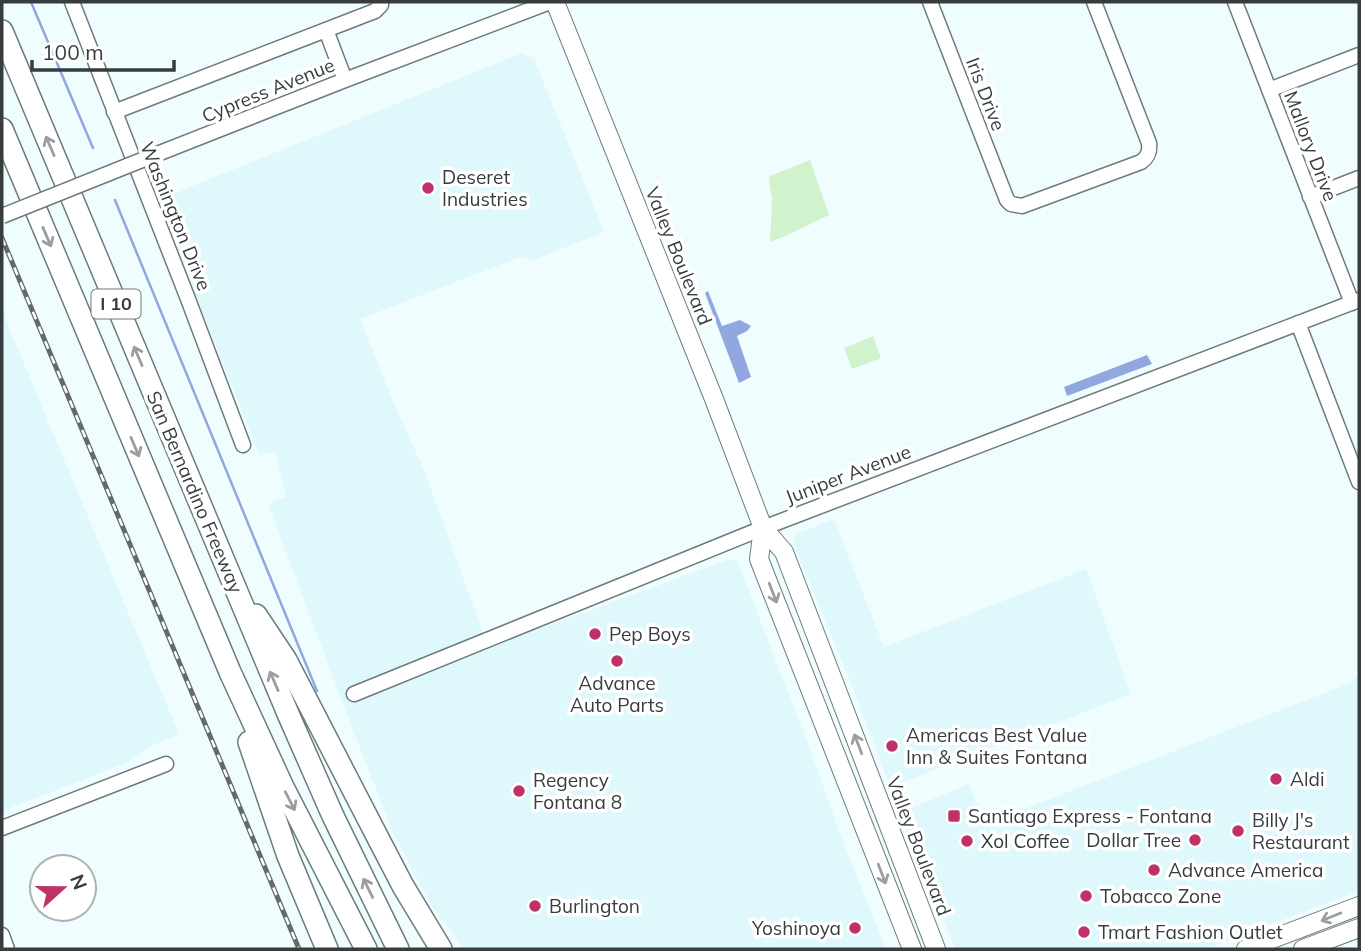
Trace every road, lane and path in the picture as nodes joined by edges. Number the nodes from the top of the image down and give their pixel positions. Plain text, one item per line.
1 (72, 2) edge
2 (553, 2) edge
3 (930, 2) edge
4 (1094, 2) edge
5 (1235, 2) edge
6 (381, 3) edge
7 (326, 30) junction
8 (2, 31) edge
9 (1359, 55) edge
10 (345, 80) junction
11 (1269, 90) junction
12 (114, 113) junction
13 (2, 129) edge
14 (1359, 178) edge
15 (1310, 197) junction
16 (2, 216) edge
17 (1356, 302) edge
18 (1298, 323) junction
19 (243, 445) dead end
20 (1359, 482) edge
21 (763, 528) junction
22 (230, 578) junction
23 (230, 672) junction
24 (354, 694) dead end
25 (166, 764) dead end
26 (2, 828) edge
27 (1359, 906) edge
28 (1359, 928) edge
29 (2, 935) edge
30 (7, 949) edge
31 (327, 949) edge
32 (366, 949) edge
33 (398, 949) edge
34 (441, 949) edge
35 (912, 949) edge
36 (936, 949) edge
37 (1246, 949) edge
38 (1303, 949) edge

1 - 12 street, Washington Drive
2 - 10 street, Cypress Avenue
2 - 21 main road, Valley Boulevard
3 - 4 street, Iris Drive
5 - 11 street, Mallory Drive
6 - 7 street
7 - 10 street
7 - 12 street
22 -> 8 highway, San Bernardino Freeway / I 10
9 - 11 street
10 - 16 street, Cypress Avenue, bridge
11 - 15 street, Mallory Drive
12 - 19 street, Washington Drive
13 -> 23 highway, San Bernardino Freeway / I 10
14 - 15 street
15 - 17 street, Mallory Drive
17 - 18 street, Juniper Avenue
18 - 20 street
18 - 21 street, Juniper Avenue
21 - 24 street, Juniper Avenue
21 -> 35 main road, Valley Boulevard
36 -> 21 main road, Valley Boulevard
33 -> 22 highway, San Bernardino Freeway / I 10
22 - 34 highway
23 - 31 highway
23 -> 32 highway, San Bernardino Freeway / I 10
25 - 26 street
27 -> 37 main road
28 - 38 main road
29 - 30 street

